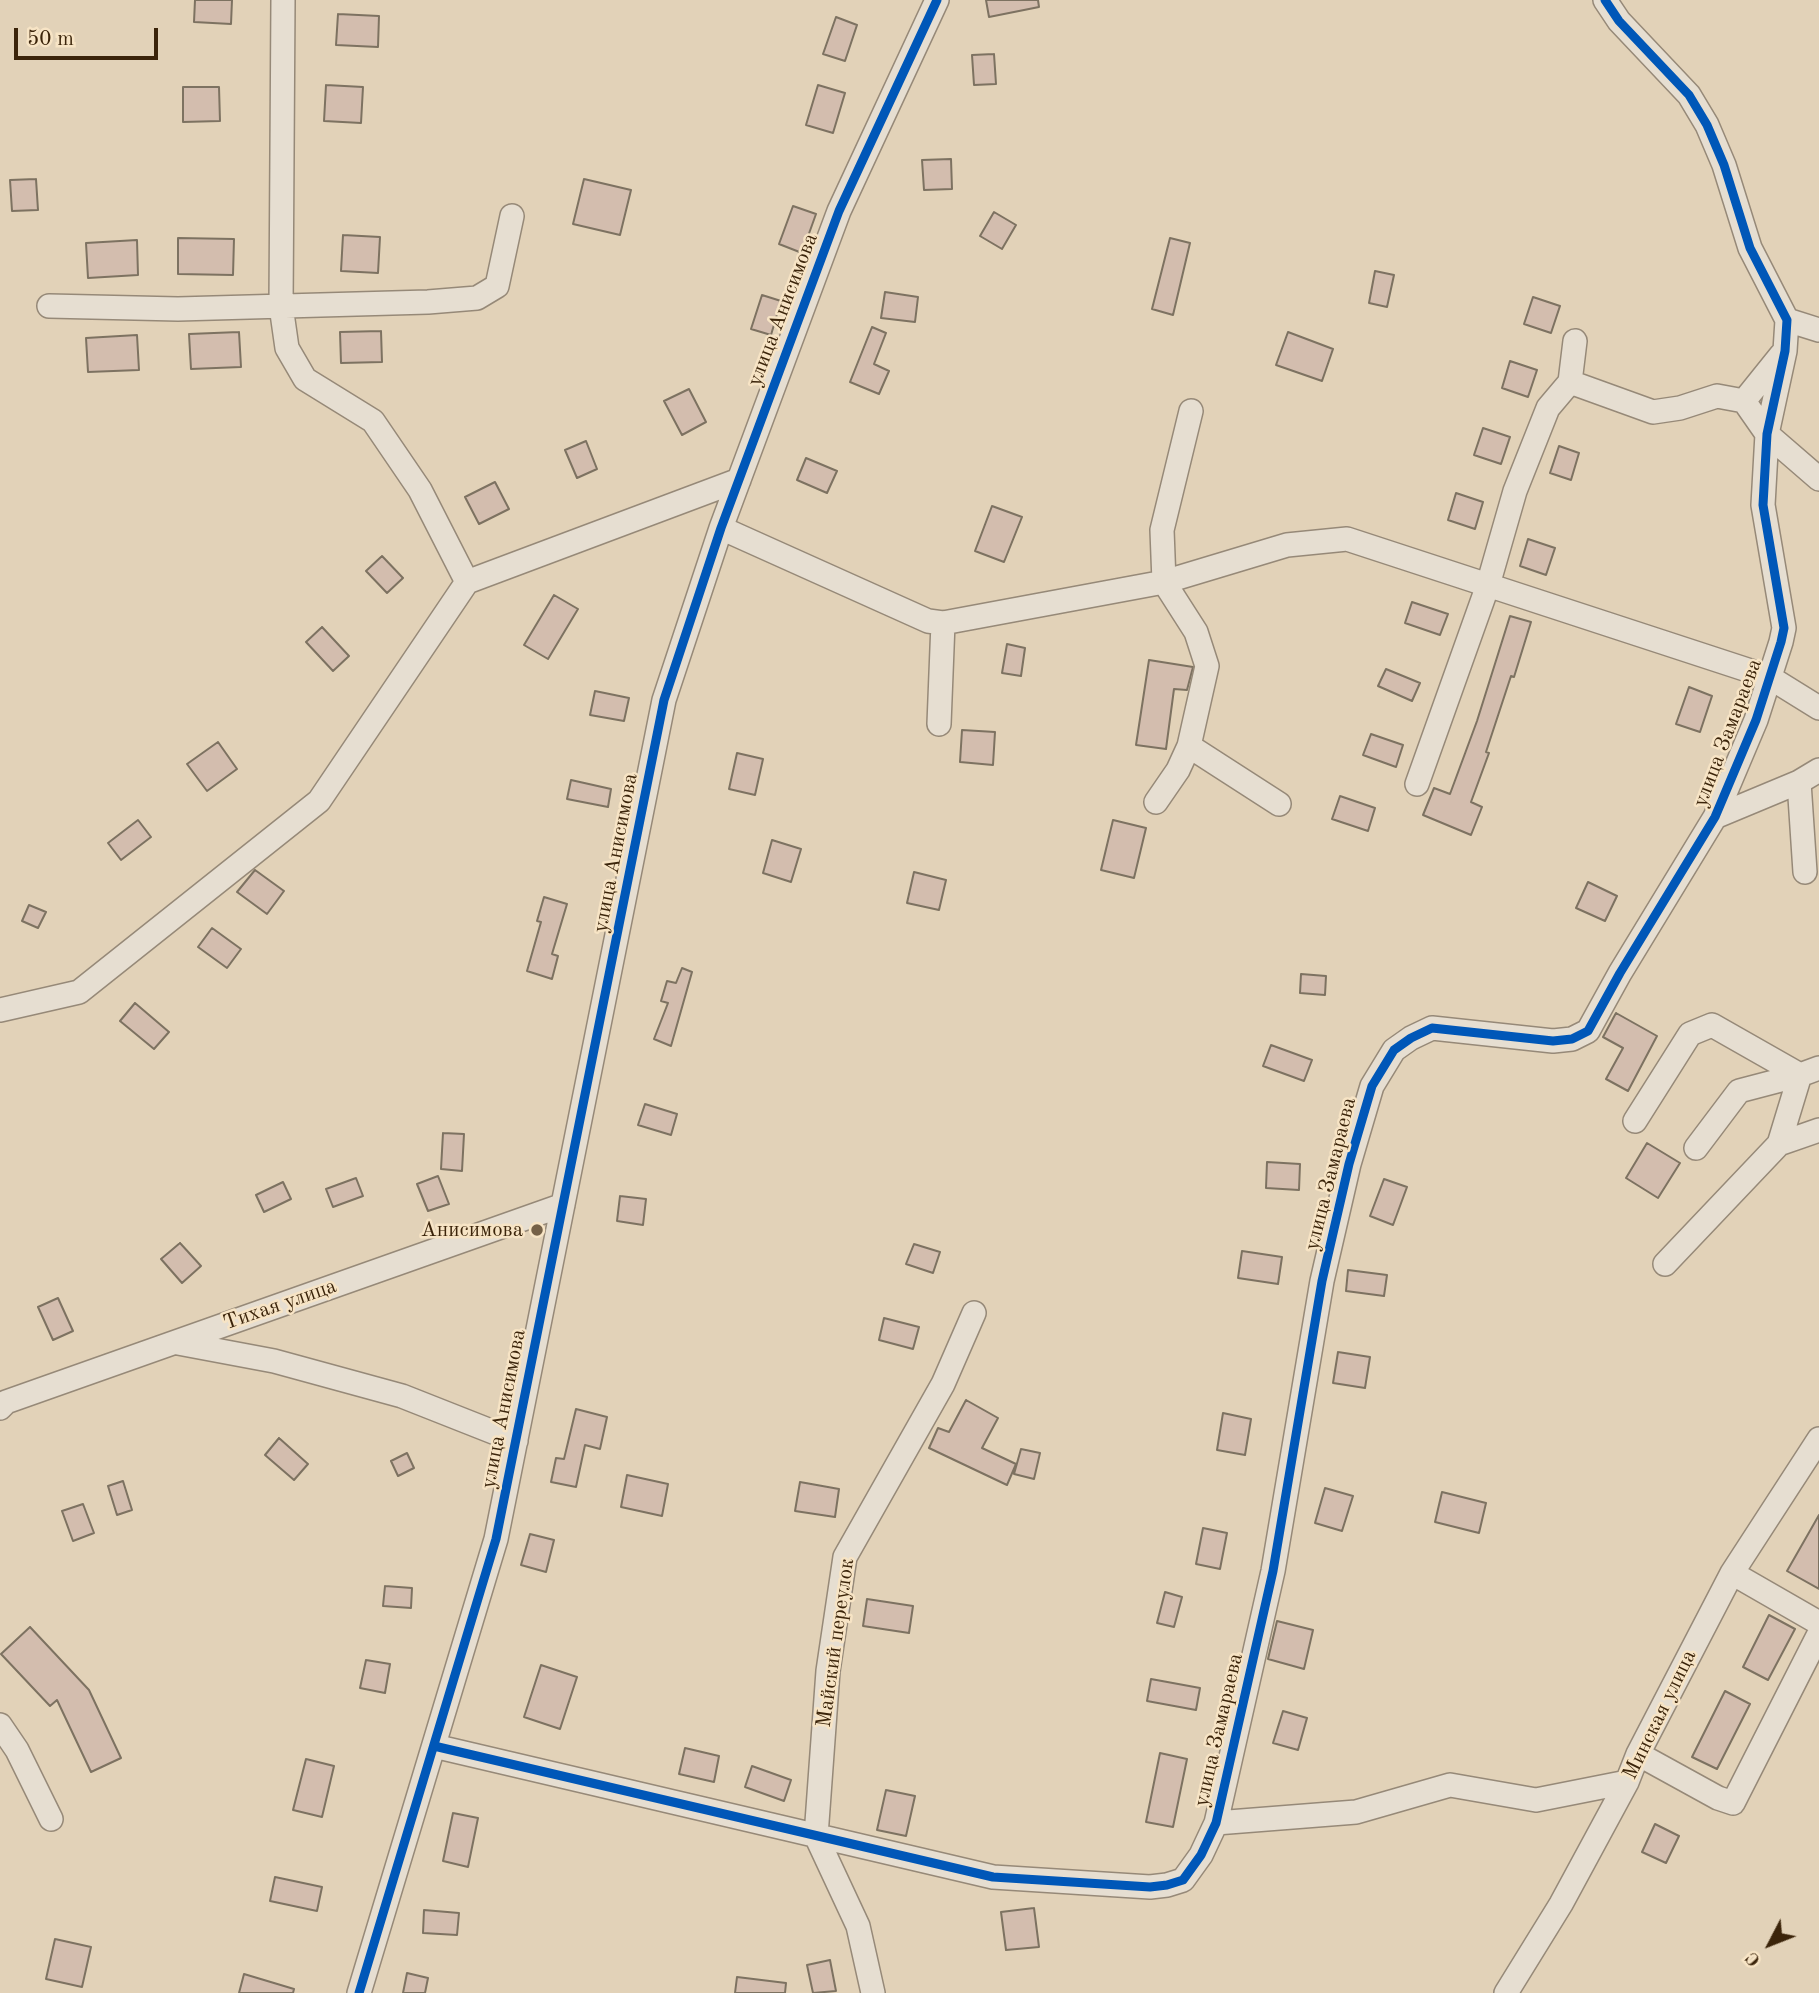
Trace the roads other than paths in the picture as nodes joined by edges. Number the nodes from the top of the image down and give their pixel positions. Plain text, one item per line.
1 (283, 0) edge
2 (937, 0) edge
3 (1605, 0) edge
4 (512, 216) dead end
5 (49, 306) dead end
6 (281, 306) junction
7 (1787, 320) junction
8 (1819, 330) edge
9 (1576, 341) dead end
10 (1784, 351) junction
11 (1570, 382) junction
12 (1744, 401) junction
13 (1191, 411) dead end
14 (1767, 435) junction
15 (1819, 479) edge
16 (738, 480) junction
17 (721, 528) junction
18 (1164, 582) junction
19 (467, 583) junction
20 (1488, 585) junction
21 (943, 623) junction
22 (1769, 677) junction
23 (1819, 708) edge
24 (939, 724) dead end
25 (1189, 746) junction
26 (1809, 776) edge
27 (1417, 784) dead end
28 (1156, 802) dead end
29 (1279, 804) dead end
30 (1715, 817) junction
31 (1805, 872) dead end
32 (0, 1010) edge
33 (1810, 1072) edge
34 (1635, 1121) dead end
35 (1819, 1130) edge
36 (1779, 1144) junction
37 (1696, 1148) dead end
38 (563, 1205) junction
39 (1665, 1264) dead end
40 (974, 1313) dead end
41 (174, 1342) junction
42 (2, 1401) edge
43 (1819, 1439) edge
44 (516, 1441) junction
45 (1732, 1573) junction
46 (1819, 1623) edge
47 (1819, 1634) edge
48 (0, 1725) edge
49 (433, 1746) junction
50 (1638, 1754) junction
51 (1627, 1782) junction
52 (51, 1819) dead end
53 (1216, 1823) junction
54 (816, 1836) junction
55 (359, 1993) edge
56 (873, 1993) edge
57 (1506, 1993) edge

1 - 6 street
2 - 16 street, улица Анисимова
3 - 7 street
4 - 6 street
5 - 6 street
6 - 19 street
7 - 8 street
7 - 10 street, улица Замараева
9 - 11 street
10 - 12 street
10 - 14 street, улица Замараева
11 - 12 street
11 - 20 street
12 - 14 street
13 - 18 street
14 - 15 street
14 - 22 street, улица Замараева
16 - 17 street, улица Анисимова
16 - 19 street
17 - 21 street
17 - 38 street, улица Анисимова
18 - 20 street
18 - 21 street
18 - 25 street
19 - 32 street
20 - 22 street
20 - 27 street
21 - 24 street
22 - 23 street
22 - 30 street, улица Замараева
25 - 28 street
25 - 29 street
26 - 30 street
26 - 31 street
30 - 53 street, улица Замараева
33 - 34 street
33 - 36 street
33 - 37 street
35 - 36 street
36 - 39 street
38 - 41 street, Тихая улица
38 - 44 street, улица Анисимова
40 - 54 street, Майский переулок
41 - 42 street, Тихая улица
41 - 44 street
43 - 45 street, Минская улица
44 - 49 street, улица Анисимова
45 - 46 street
45 - 50 street, Минская улица
47 - 50 street
48 - 52 street
49 - 54 street
49 - 55 street, улица Анисимова
50 - 51 street, Минская улица
51 - 53 street
51 - 57 street, Минская улица
53 - 54 street, улица Замараева
54 - 56 street

